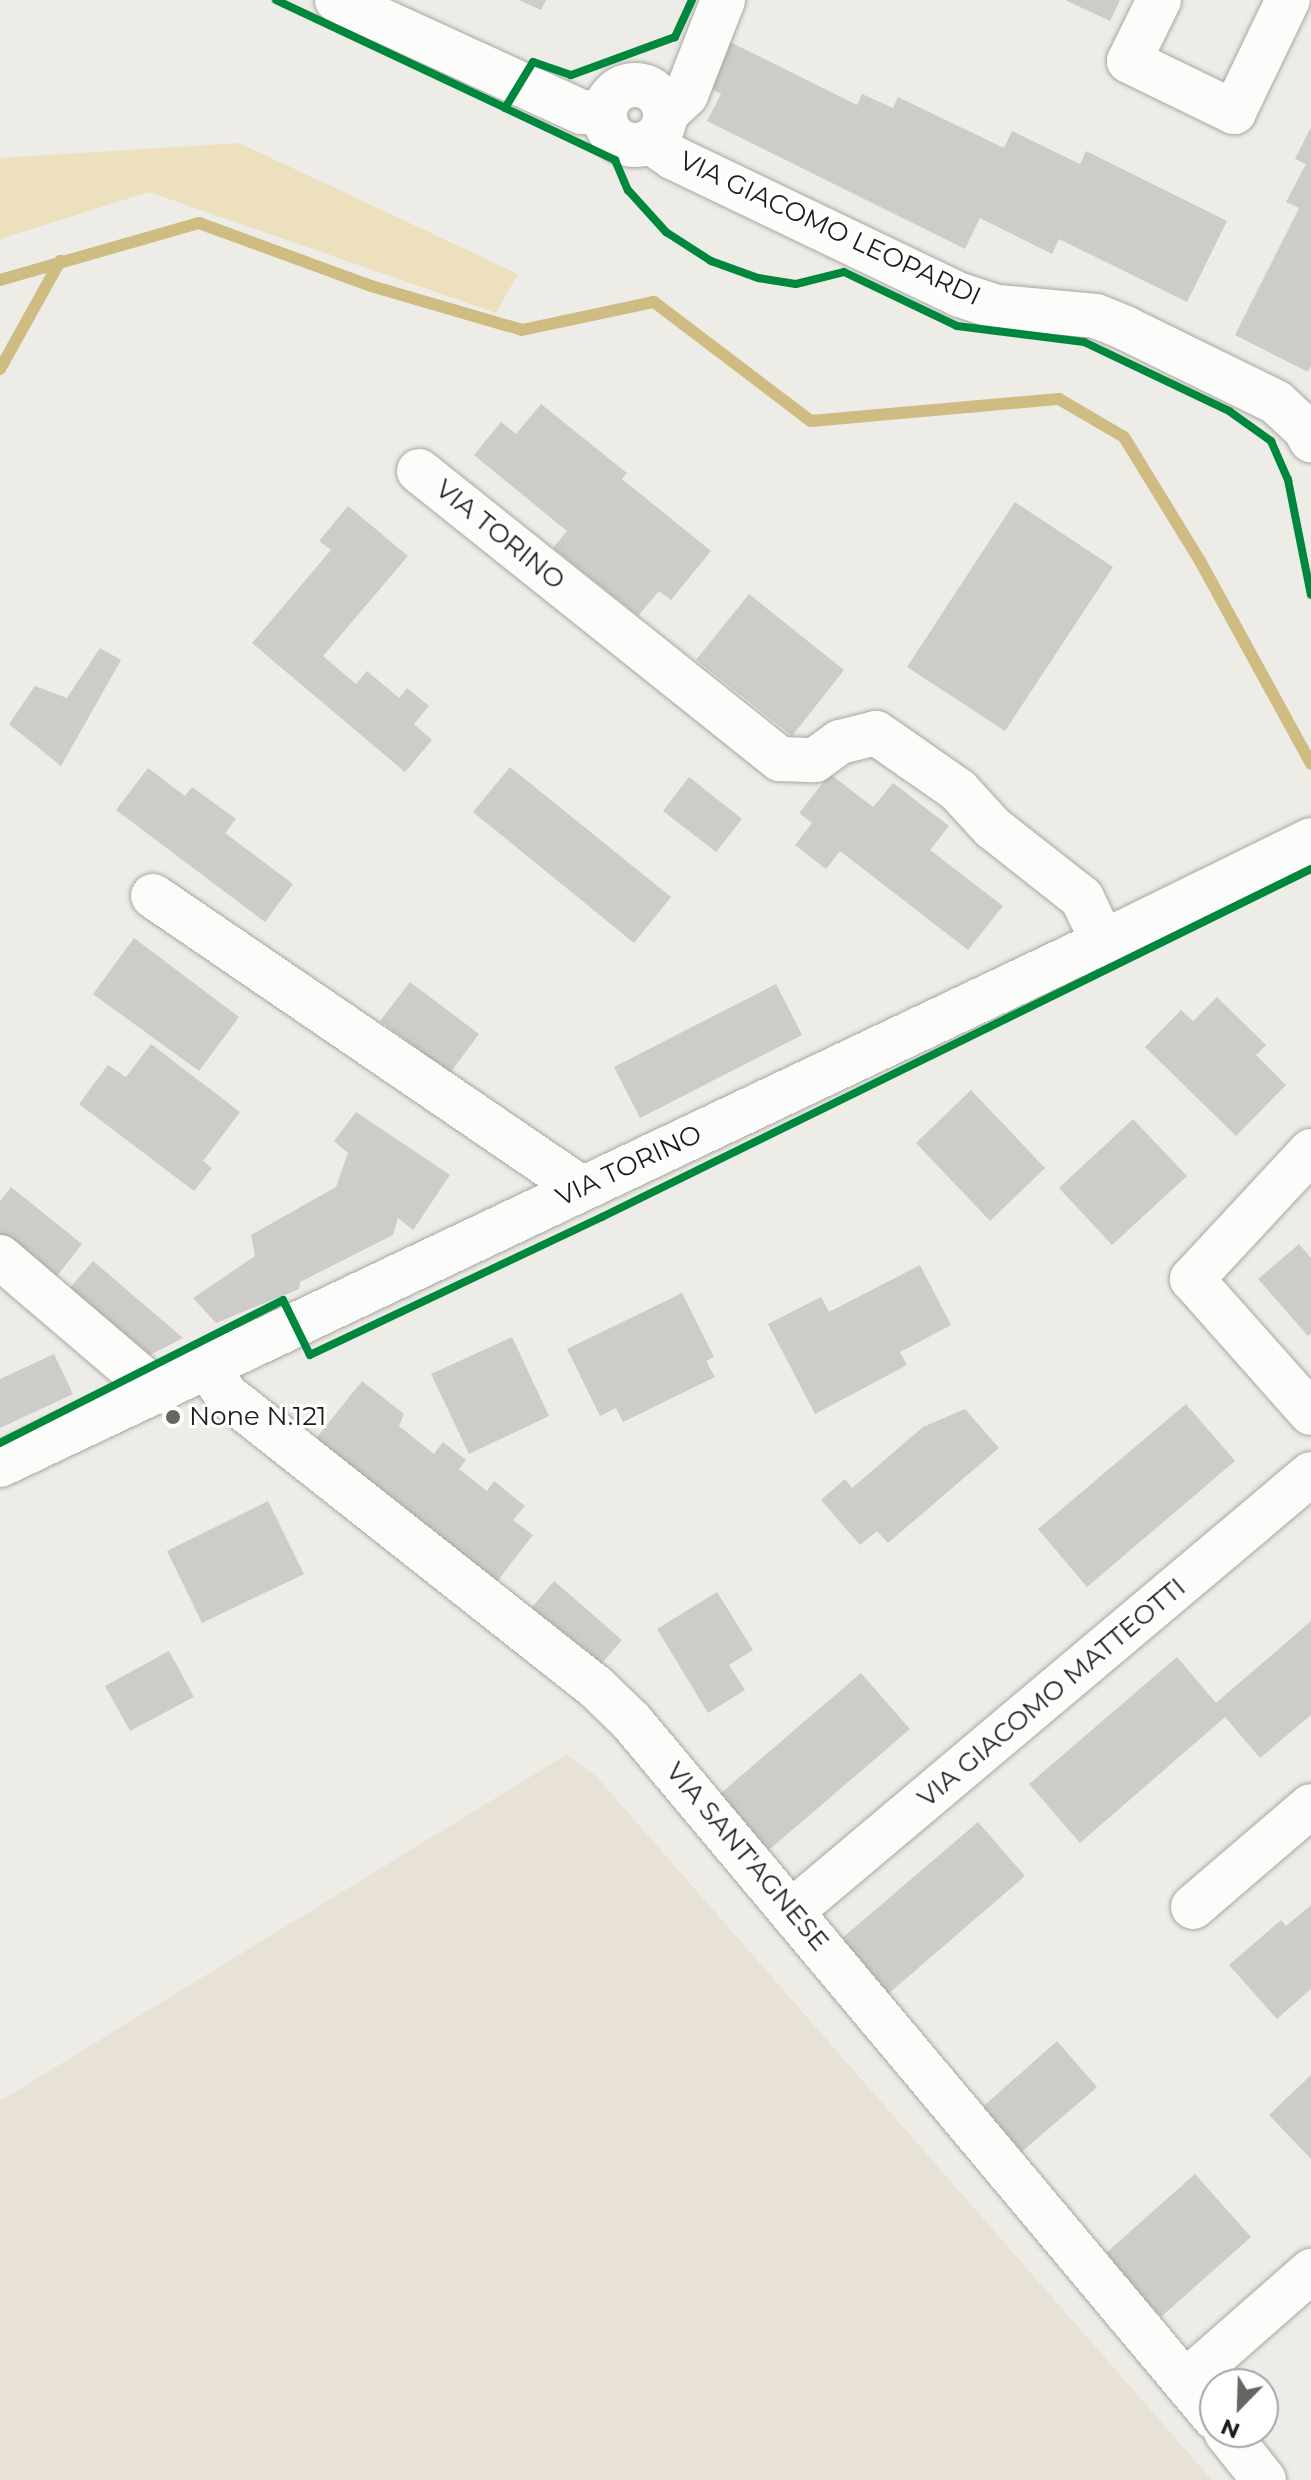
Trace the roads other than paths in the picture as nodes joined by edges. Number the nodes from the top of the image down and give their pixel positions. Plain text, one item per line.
1 (337, 0) edge
2 (1159, 0) edge
3 (1288, 0) edge
4 (715, 17) edge
5 (653, 114) junction
6 (1311, 440) edge
7 (419, 471) dead end
8 (1311, 840) edge
9 (153, 896) dead end
10 (1103, 942) junction
11 (1311, 1151) edge
12 (581, 1188) junction
13 (0, 1257) edge
14 (209, 1368) junction
15 (158, 1392) junction
16 (1311, 1413) edge
17 (0, 1465) edge
18 (1311, 1474) edge
19 (1311, 1806) edge
20 (1193, 1907) dead end
21 (792, 1911) junction
22 (1311, 2271) edge
23 (1186, 2381) junction
24 (1199, 2398) edge
25 (1239, 2448) edge
26 (1264, 2480) edge

1 - 5 street
2 - 3 street
4 - 5 street
5 - 6 street, VIA GIACOMO LEOPARDI
7 - 10 street, VIA TORINO
8 - 10 street, VIA TORINO
9 - 12 street
10 - 12 street, VIA TORINO
11 - 16 street
12 - 14 street, VIA TORINO
13 - 15 street
14 - 15 street, VIA TORINO
14 - 21 street, VIA SANT'AGNESE
15 - 17 street, VIA TORINO
18 - 21 street, VIA GIACOMO MATTEOTTI
19 - 20 street
21 - 23 street, VIA SANT'AGNESE
22 - 23 street
23 - 24 street, VIA SANT'AGNESE
25 - 26 street

